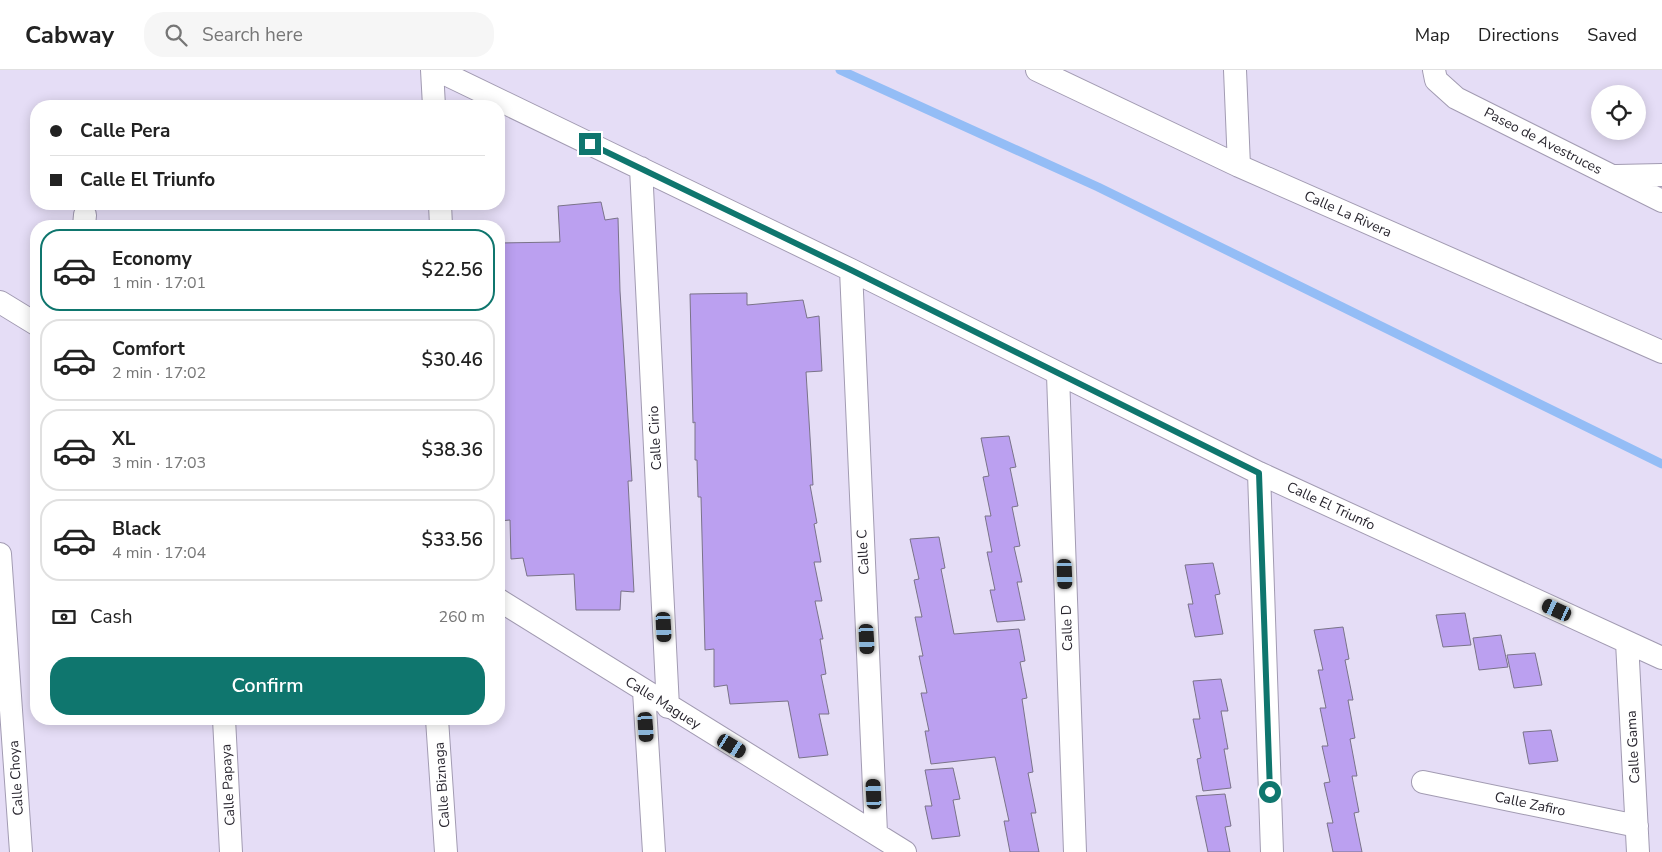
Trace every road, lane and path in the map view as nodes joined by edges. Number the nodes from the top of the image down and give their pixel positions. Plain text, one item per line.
1 (432, 70) edge
2 (437, 70) edge
3 (1038, 70) edge
4 (1235, 70) edge
5 (1434, 70) edge
6 (434, 100) edge
7 (499, 100) edge
8 (505, 103) edge
9 (1239, 166) junction
10 (641, 168) junction
11 (1662, 175) edge
12 (1612, 176) junction
13 (1662, 201) edge
14 (851, 270) junction
15 (0, 302) edge
16 (30, 320) edge
17 (1662, 352) edge
18 (1058, 375) junction
19 (1259, 473) junction
20 (0, 554) edge
21 (505, 604) edge
22 (1627, 642) junction
23 (1662, 658) edge
24 (644, 691) junction
25 (668, 707) junction
26 (224, 725) edge
27 (437, 725) edge
28 (1423, 782) dead end
29 (1637, 826) junction
30 (876, 833) junction
31 (21, 852) edge
32 (231, 852) edge
33 (446, 852) edge
34 (654, 852) edge
35 (905, 852) edge
36 (1075, 852) edge
37 (1272, 852) edge
38 (1638, 852) edge

1 - 6 street
2 - 7 street, Calle El Triunfo
3 - 9 street, Calle La Rivera
4 - 9 street
5 - 12 street, Paseo de Avestruces
8 - 10 street, Calle El Triunfo
9 - 17 street, Calle La Rivera
10 - 14 street, Calle El Triunfo
10 - 25 street, Calle Cirio
11 - 12 street
12 - 13 street, Paseo de Avestruces
14 - 18 street, Calle El Triunfo
14 - 30 street, Calle C
15 - 16 street
18 - 19 street, Calle El Triunfo
18 - 36 street, Calle D
19 - 22 street, Calle El Triunfo
19 - 37 street
20 - 31 street, Calle Choya
21 - 24 street, Calle Maguey
22 - 23 street, Calle El Triunfo
22 - 29 street, Calle Gama
24 - 25 street, Calle Maguey
24 - 34 street
25 - 30 street, Calle Maguey
26 - 32 street, Calle Papaya
27 - 33 street, Calle Biznaga
28 - 29 street, Calle Zafiro
29 - 38 street, Calle Gama
30 - 35 street, Calle Maguey

